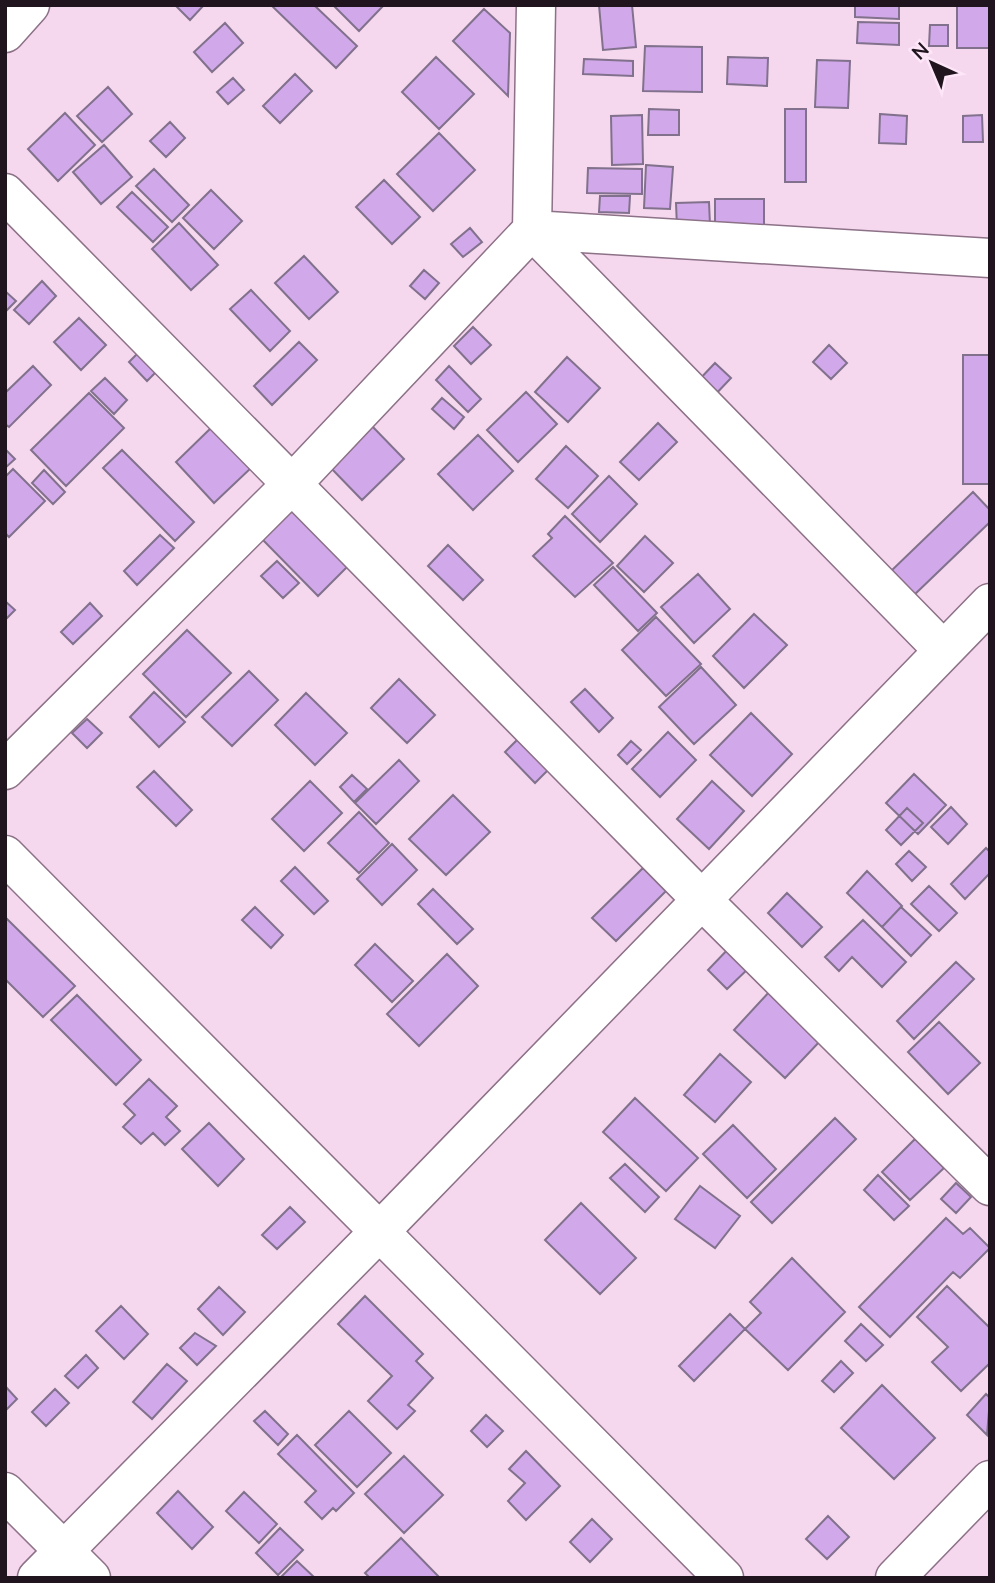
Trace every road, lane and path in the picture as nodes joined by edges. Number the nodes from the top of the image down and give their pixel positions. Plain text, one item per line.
1 (30, 5) edge
2 (536, 5) edge
3 (5, 33) edge
4 (5, 193) edge
5 (532, 230) junction
6 (990, 258) edge
7 (292, 484) junction
8 (990, 603) edge
9 (943, 650) junction
10 (5, 770) edge
11 (5, 855) edge
12 (702, 900) junction
13 (990, 1186) edge
14 (381, 1230) junction
15 (990, 1480) edge
16 (5, 1492) edge
17 (64, 1550) junction
18 (37, 1578) edge
19 (91, 1578) edge
20 (724, 1578) edge
21 (895, 1578) edge

1 - 3 street
2 - 5 street
4 - 7 street
5 - 6 street
5 - 7 street
5 - 9 street
7 - 10 street
7 - 12 street
8 - 9 street
9 - 12 street
11 - 14 street
12 - 13 street
12 - 14 street
14 - 17 street
14 - 20 street
15 - 21 street
16 - 17 street
17 - 18 street
17 - 19 street

